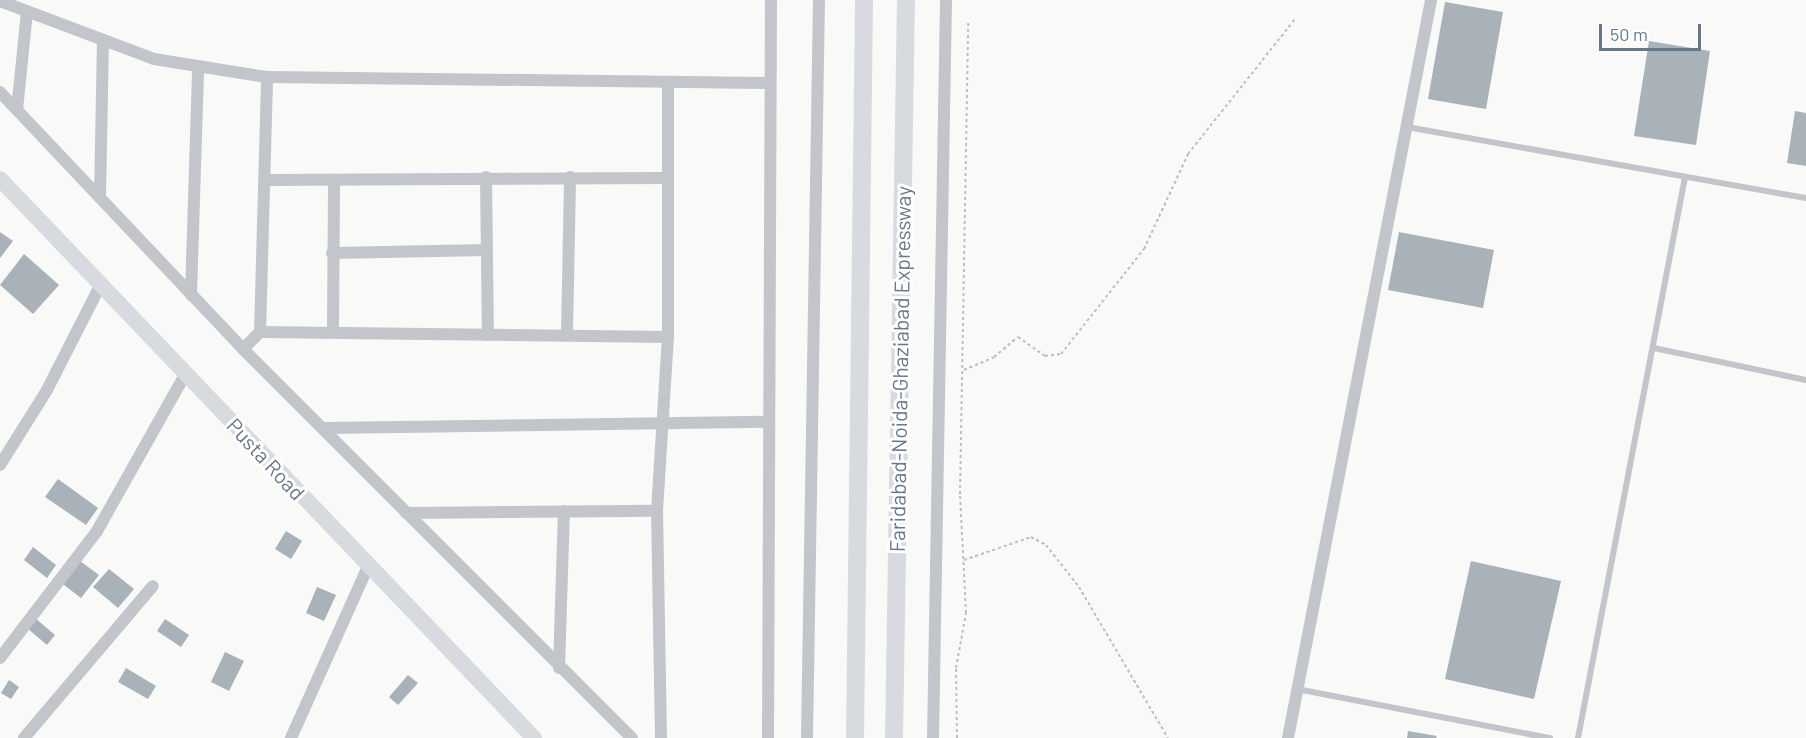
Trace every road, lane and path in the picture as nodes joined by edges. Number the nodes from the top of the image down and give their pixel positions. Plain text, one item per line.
1 (771, 0) edge
2 (819, 0) edge
3 (864, 0) edge
4 (906, 0) edge
5 (946, 0) edge
6 (1431, 0) edge
7 (0, 1) edge
8 (27, 12) junction
9 (968, 20) dead end
10 (1295, 20) dead end
11 (103, 40) junction
12 (198, 67) junction
13 (267, 77) junction
14 (668, 82) junction
15 (769, 83) junction
16 (0, 92) edge
17 (17, 110) junction
18 (1407, 127) junction
19 (486, 177) junction
20 (570, 177) junction
21 (1684, 177) junction
22 (664, 178) junction
23 (0, 179) edge
24 (266, 180) junction
25 (334, 181) junction
26 (100, 196) junction
27 (1806, 198) edge
28 (487, 250) junction
29 (332, 254) junction
30 (101, 284) junction
31 (191, 296) junction
32 (333, 331) junction
33 (260, 332) junction
34 (488, 335) junction
35 (567, 335) junction
36 (668, 337) junction
37 (1654, 348) junction
38 (243, 349) junction
39 (964, 370) junction
40 (186, 373) junction
41 (1806, 380) edge
42 (666, 420) junction
43 (769, 422) junction
44 (324, 428) junction
45 (0, 465) edge
46 (564, 511) junction
47 (657, 511) junction
48 (406, 513) junction
49 (964, 561) junction
50 (368, 567) junction
51 (153, 586) dead end
52 (0, 658) edge
53 (560, 668) junction
54 (1298, 689) junction
55 (24, 738) edge
56 (291, 738) edge
57 (534, 738) edge
58 (633, 738) edge
59 (661, 738) edge
60 (768, 738) edge
61 (807, 738) edge
62 (855, 738) edge
63 (894, 738) edge
64 (933, 738) edge
65 (957, 738) edge
66 (1168, 738) edge
67 (1288, 738) edge
68 (1550, 738) edge
69 (1578, 738) edge

1 - 15 street
2 - 61 street
3 - 62 main road, Faridabad-Noida-Ghaziabad Expressway
4 - 63 main road, Faridabad-Noida-Ghaziabad Expressway
5 - 64 street
6 - 18 street
7 - 8 street
8 - 11 street
8 - 17 street
9 - 39 path
10 - 39 path
11 - 12 street
11 - 26 street
12 - 13 street
12 - 31 street
13 - 14 street
13 - 24 street
14 - 15 street
14 - 22 street
15 - 43 street
16 - 17 street
17 - 26 street
18 - 21 lane
18 - 54 street
19 - 20 street
19 - 25 street
19 - 28 street
20 - 22 street
20 - 35 street
21 - 27 lane
21 - 37 lane
22 - 36 street
23 - 30 street, Pusta Road
24 - 25 street
24 - 33 street
25 - 29 street
26 - 31 street
28 - 29 street
28 - 34 street
29 - 32 street
30 - 40 street, Pusta Road
30 - 45 street
31 - 38 street
32 - 33 street
32 - 34 street
33 - 38 street
34 - 35 street
35 - 36 street
36 - 42 street
37 - 41 lane
37 - 69 lane
38 - 44 street
39 - 49 path
40 - 50 street, Pusta Road
40 - 52 street
42 - 43 street
42 - 44 street
42 - 47 street
43 - 60 street
44 - 48 street
46 - 47 street
46 - 48 street
46 - 53 street
47 - 59 street
48 - 53 street
49 - 65 path
49 - 66 path
50 - 56 street
50 - 57 street, Pusta Road
51 - 55 street
53 - 58 street
54 - 67 street
54 - 68 lane

